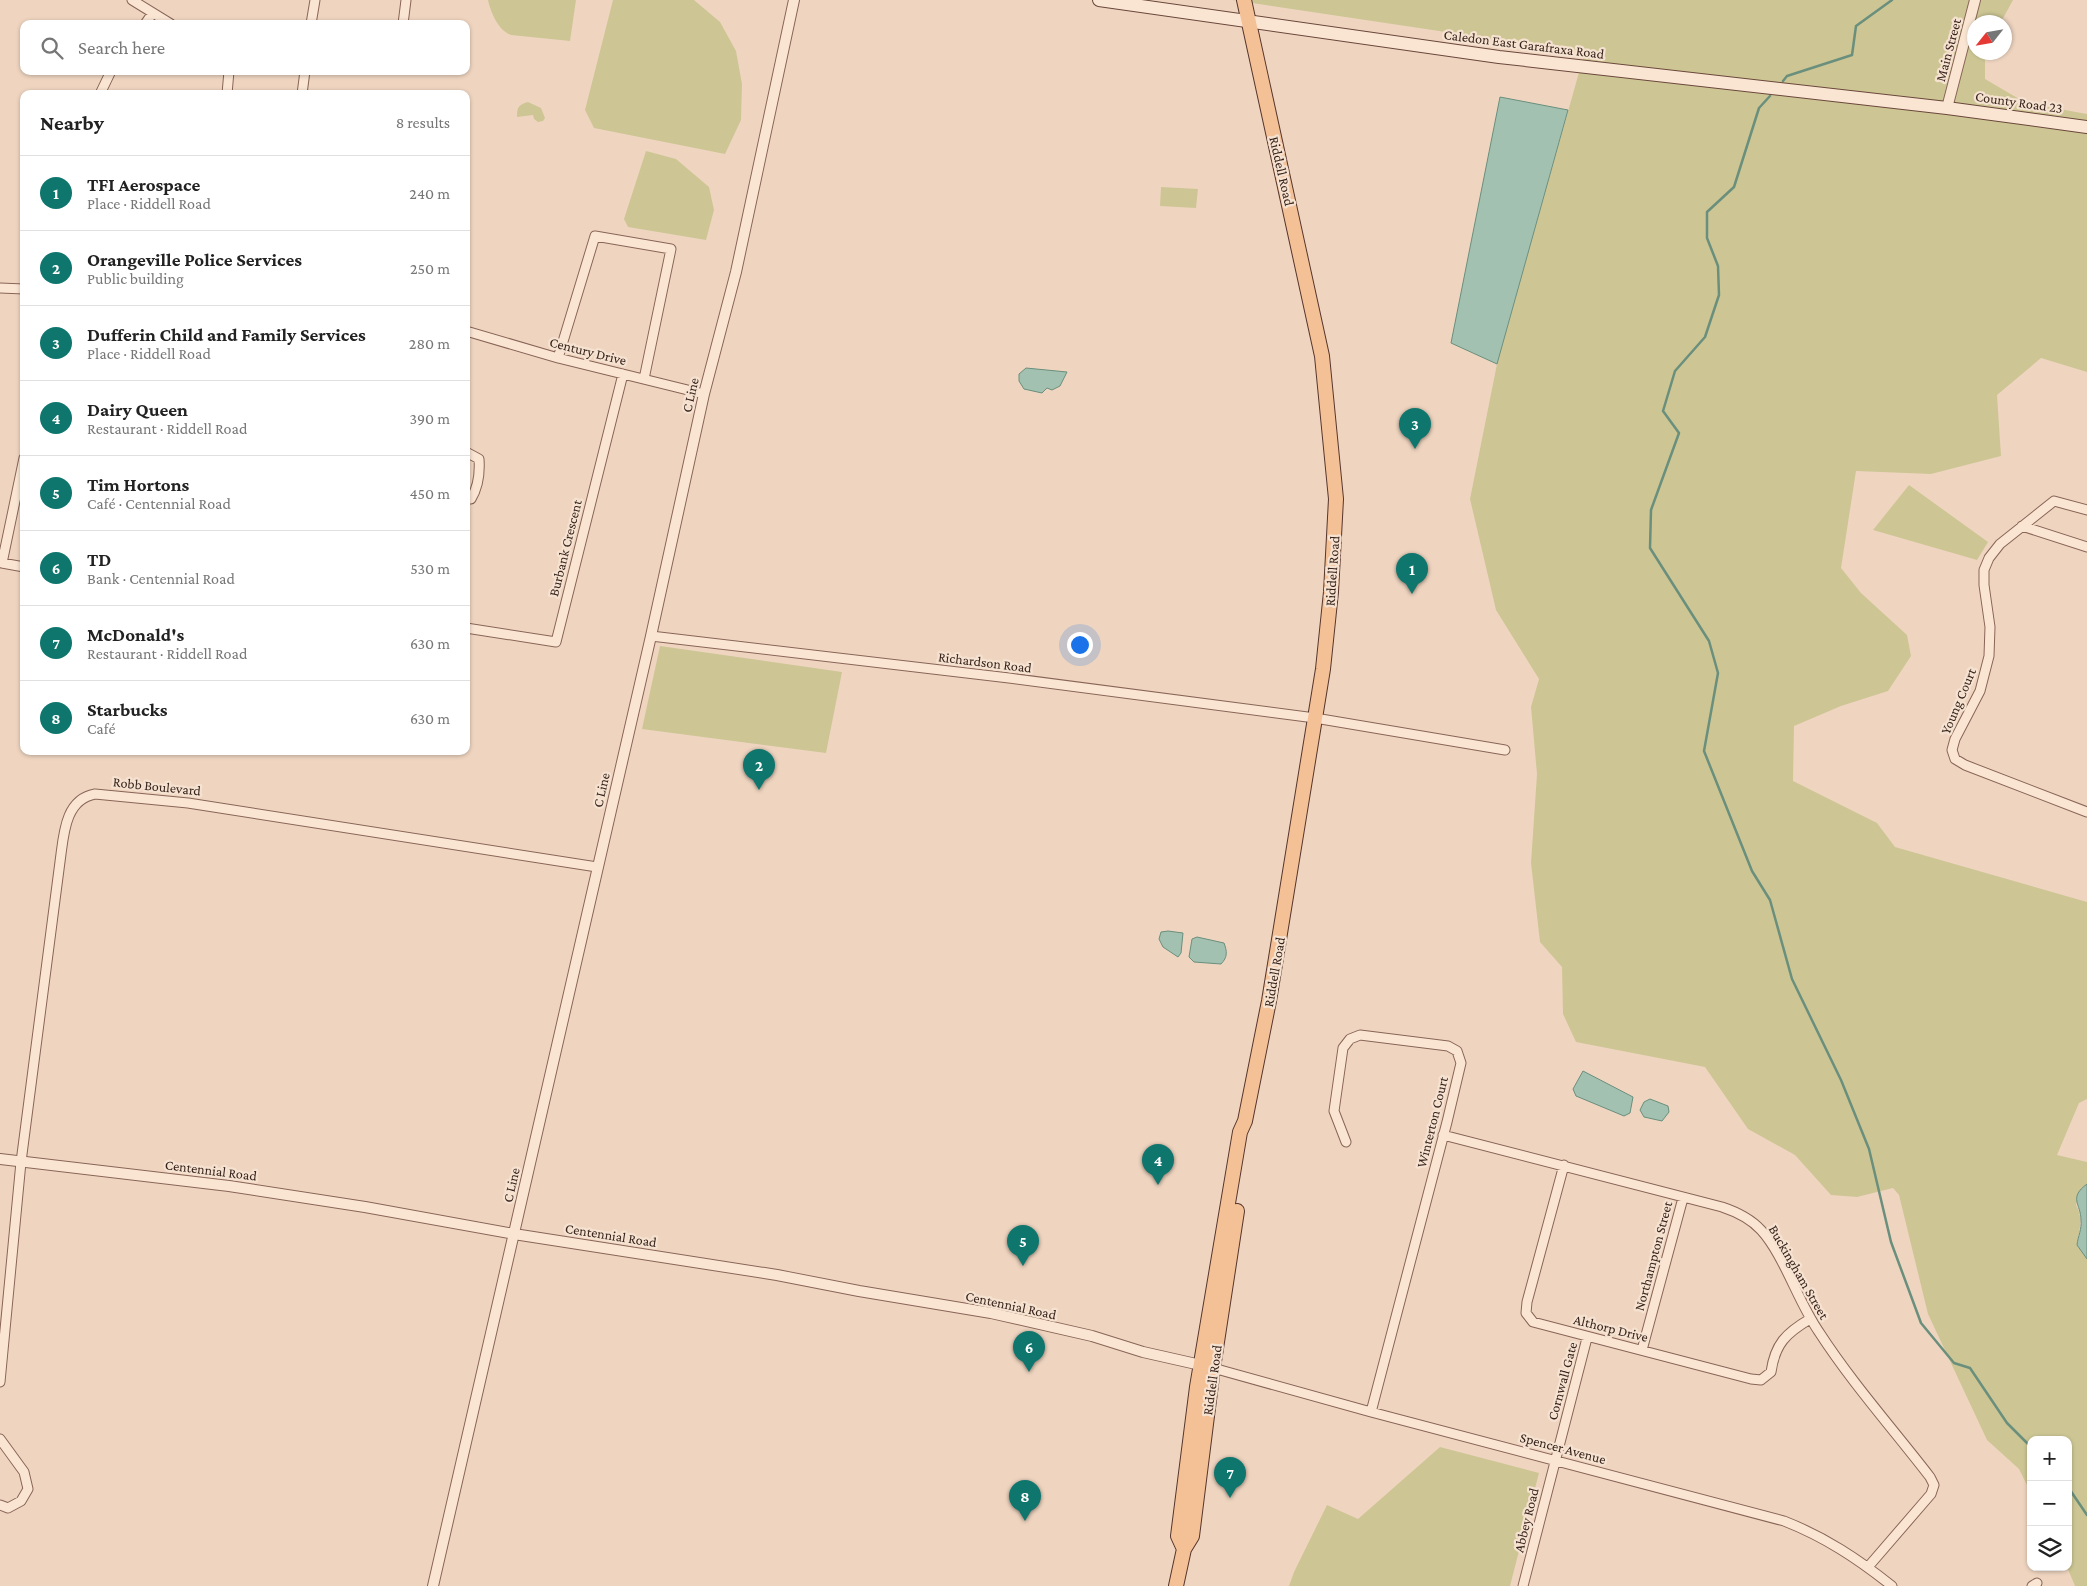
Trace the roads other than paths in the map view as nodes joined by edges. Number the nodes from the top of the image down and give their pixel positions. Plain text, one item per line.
1 (132, 0) edge
2 (314, 0) edge
3 (406, 0) edge
4 (794, 0) edge
5 (1099, 0) edge
6 (1244, 0) edge
7 (1975, 0) edge
8 (152, 14) junction
9 (148, 20) edge
10 (163, 20) edge
11 (312, 20) edge
12 (404, 20) edge
13 (1249, 22) junction
14 (109, 75) edge
15 (229, 75) edge
16 (304, 75) edge
17 (102, 90) edge
18 (227, 90) edge
19 (303, 90) edge
20 (1947, 108) junction
21 (2087, 127) edge
22 (0, 288) edge
23 (20, 289) edge
24 (470, 332) edge
25 (558, 358) junction
26 (623, 374) junction
27 (644, 379) junction
28 (704, 394) junction
29 (470, 454) edge
30 (20, 477) edge
31 (470, 499) edge
32 (2087, 510) edge
33 (2022, 526) junction
34 (2087, 547) edge
35 (20, 565) edge
36 (470, 629) edge
37 (651, 636) junction
38 (1315, 718) junction
39 (1504, 750) dead end
40 (2087, 812) edge
41 (597, 867) junction
42 (1442, 1135) junction
43 (1346, 1142) dead end
44 (0, 1159) edge
45 (21, 1162) junction
46 (1564, 1165) junction
47 (1683, 1198) junction
48 (514, 1234) junction
49 (1810, 1319) junction
50 (1587, 1338) junction
51 (1642, 1350) junction
52 (1207, 1366) junction
53 (0, 1382) edge
54 (1371, 1412) junction
55 (0, 1439) edge
56 (1555, 1461) junction
57 (0, 1505) edge
58 (1868, 1567) junction
59 (1526, 1585) edge
60 (433, 1586) edge
61 (1176, 1586) edge
62 (1892, 1586) edge

1 - 8 street
2 - 11 street
3 - 12 street
4 - 28 street, C Line
5 - 13 main road, Caledon East Garafraxa Road
6 - 13 main road, Riddell Road
7 - 20 street, Main Street
8 - 9 street
8 - 10 street
13 - 20 main road, Caledon East Garafraxa Road
13 - 38 main road, Riddell Road
14 - 17 street
15 - 18 street
16 - 19 street
20 - 21 main road, County Road 23
22 - 23 street
24 - 25 street, Century Drive
25 - 26 street, Century Drive
25 - 27 street
26 - 27 street, Century Drive
26 - 36 street, Burbank Crescent
27 - 28 street, Century Drive
28 - 37 street, C Line
29 - 31 street
30 - 35 street
32 - 33 street, Young Court
33 - 34 street
33 - 40 street, Young Court
37 - 38 street, Richardson Road
37 - 41 street, C Line
38 - 39 street, Richardson Road
38 - 52 main road, Riddell Road
41 - 45 street, Robb Boulevard
41 - 48 street, C Line
42 - 43 street, Winterton Court
42 - 46 street, Buckingham Street
42 - 54 street, Winterton Court
44 - 45 street, Centennial Road
45 - 48 street, Centennial Road
45 - 53 street, Robb Boulevard
46 - 47 street, Buckingham Street
46 - 50 street, Althorp Drive
47 - 49 street, Buckingham Street
47 - 51 street, Northampton Street
48 - 52 street, Centennial Road
48 - 60 street, C Line
49 - 51 street, Althorp Drive
49 - 58 street, Buckingham Street
50 - 51 street, Althorp Drive
50 - 56 street, Cornwall Gate
52 - 54 street, Spencer Avenue
52 - 61 main road, Riddell Road
54 - 56 street, Spencer Avenue
55 - 57 street
56 - 58 street, Spencer Avenue
56 - 59 street, Abbey Road
58 - 62 street, Spencer Avenue

